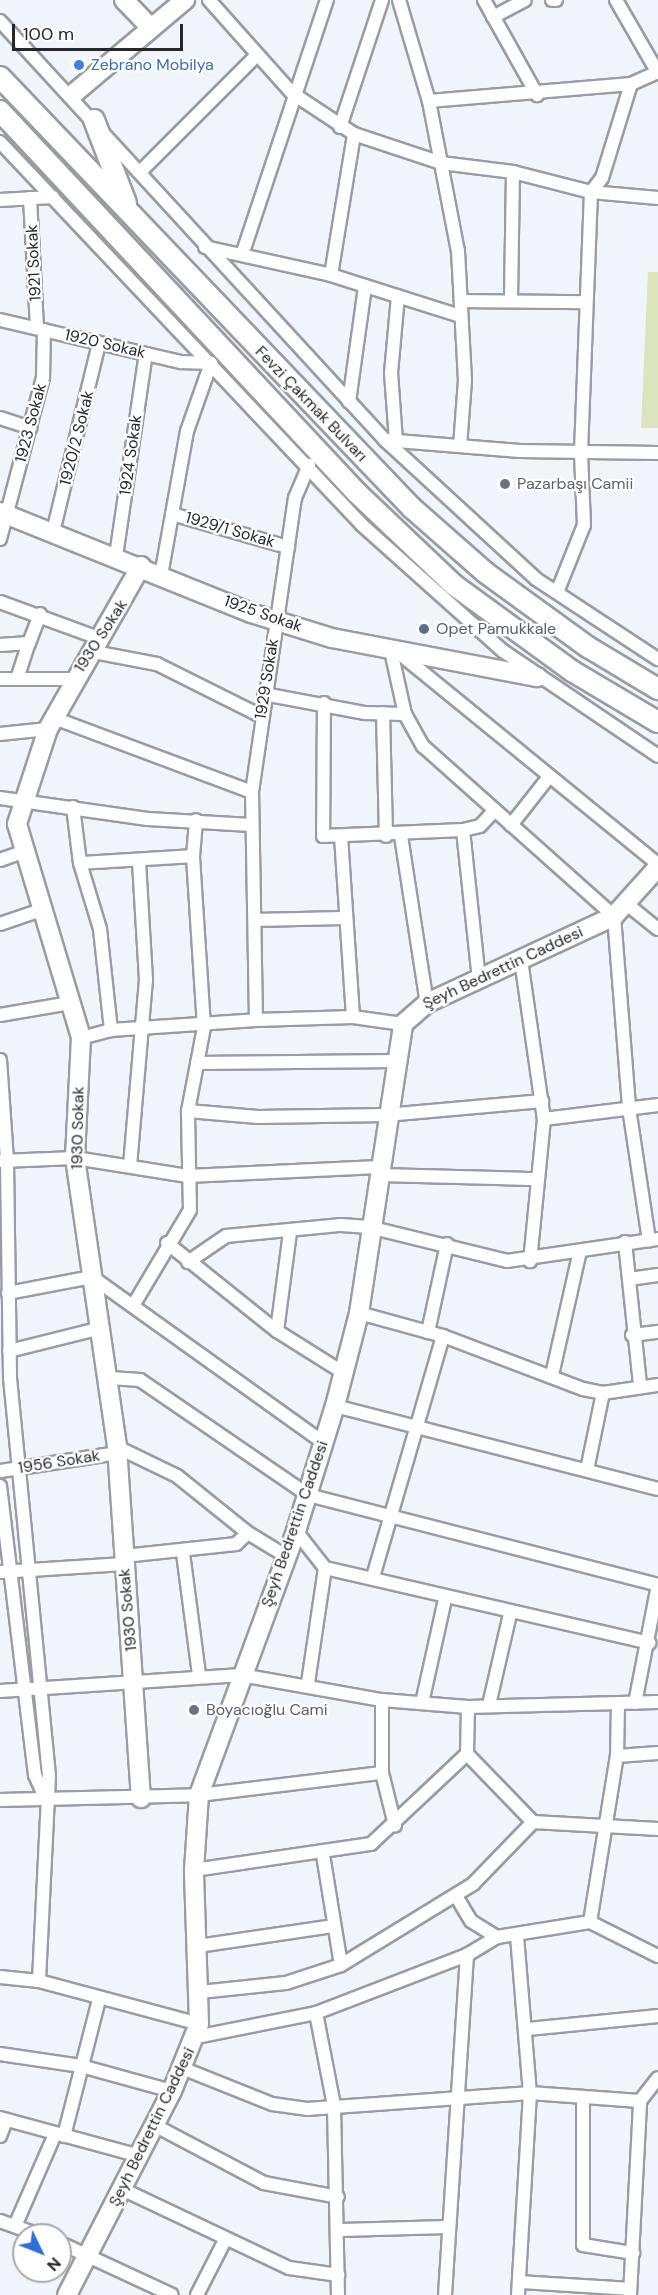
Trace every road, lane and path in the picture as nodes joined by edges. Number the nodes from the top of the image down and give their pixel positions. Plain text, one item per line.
1 (124, 0) edge
2 (185, 0) edge
3 (209, 0) edge
4 (327, 0) edge
5 (382, 0) edge
6 (399, 0) edge
7 (484, 0) edge
8 (525, 0) edge
9 (616, 0) edge
10 (494, 17) junction
11 (0, 21) edge
12 (151, 28) junction
13 (257, 55) junction
14 (658, 72) edge
15 (0, 77) edge
16 (631, 84) junction
17 (292, 93) junction
18 (72, 95) junction
19 (537, 95) junction
20 (429, 101) junction
21 (0, 111) edge
22 (94, 120) junction
23 (340, 127) junction
24 (354, 134) junction
25 (0, 142) edge
26 (441, 163) junction
27 (140, 172) junction
28 (513, 172) junction
29 (591, 192) junction
30 (53, 197) junction
31 (30, 198) junction
32 (658, 198) edge
33 (0, 200) edge
34 (129, 211) junction
35 (205, 247) junction
36 (243, 252) junction
37 (331, 275) junction
38 (365, 286) junction
39 (398, 296) junction
40 (511, 299) junction
41 (462, 301) junction
42 (585, 302) junction
43 (460, 316) junction
44 (0, 320) edge
45 (41, 329) junction
46 (99, 343) junction
47 (146, 354) junction
48 (210, 363) junction
49 (349, 402) junction
50 (0, 418) edge
51 (30, 428) junction
52 (390, 441) junction
53 (460, 446) junction
54 (581, 452) junction
55 (658, 453) edge
56 (309, 465) junction
57 (3, 513) edge
58 (172, 513) junction
59 (53, 532) junction
60 (0, 539) edge
61 (288, 547) junction
62 (116, 556) junction
63 (141, 566) junction
64 (161, 575) junction
65 (558, 590) junction
66 (0, 602) edge
67 (40, 614) junction
68 (276, 620) junction
69 (29, 643) junction
70 (0, 645) edge
71 (98, 646) junction
72 (395, 652) junction
73 (658, 659) edge
74 (18, 676) junction
75 (537, 677) junction
76 (0, 679) edge
77 (73, 679) junction
78 (658, 689) edge
79 (264, 694) junction
80 (324, 703) junction
81 (382, 713) junction
82 (405, 714) junction
83 (261, 716) junction
84 (658, 722) edge
85 (51, 723) junction
86 (0, 734) edge
87 (658, 756) edge
88 (548, 778) junction
89 (252, 792) junction
90 (0, 798) edge
91 (21, 799) junction
92 (73, 807) junction
93 (493, 813) junction
94 (196, 820) junction
95 (251, 825) junction
96 (511, 825) junction
97 (463, 830) junction
98 (341, 836) junction
99 (386, 836) junction
100 (401, 836) junction
101 (25, 851) junction
102 (193, 856) junction
103 (0, 860) edge
104 (139, 862) junction
105 (80, 863) junction
106 (658, 865) edge
107 (41, 910) junction
108 (621, 911) junction
109 (343, 918) junction
110 (255, 920) junction
111 (0, 924) edge
112 (658, 929) edge
113 (521, 960) junction
114 (479, 979) junction
115 (70, 1003) junction
116 (427, 1003) junction
117 (0, 1015) edge
118 (353, 1017) junction
119 (256, 1020) junction
120 (403, 1024) junction
121 (204, 1026) junction
122 (140, 1029) junction
123 (111, 1030) junction
124 (81, 1038) junction
125 (0, 1060) edge
126 (396, 1061) junction
127 (197, 1063) junction
128 (542, 1101) junction
129 (658, 1105) edge
130 (629, 1108) junction
131 (188, 1111) junction
132 (386, 1115) junction
133 (544, 1119) junction
134 (75, 1158) junction
135 (4, 1161) edge
136 (130, 1166) junction
137 (379, 1171) junction
138 (188, 1176) junction
139 (537, 1179) junction
140 (369, 1227) junction
141 (290, 1232) junction
142 (654, 1240) edge
143 (625, 1242) junction
144 (167, 1243) junction
145 (447, 1244) junction
146 (579, 1254) junction
147 (530, 1261) junction
148 (188, 1262) junction
149 (658, 1275) edge
150 (92, 1277) junction
151 (628, 1279) junction
152 (9, 1293) junction
153 (134, 1304) junction
154 (359, 1313) junction
155 (101, 1328) junction
156 (277, 1331) junction
157 (428, 1332) junction
158 (658, 1332) edge
159 (633, 1335) junction
160 (443, 1336) junction
161 (9, 1351) junction
162 (342, 1372) junction
163 (552, 1375) junction
164 (110, 1377) junction
165 (5, 1379) edge
166 (658, 1384) edge
167 (639, 1385) junction
168 (603, 1393) junction
169 (335, 1406) junction
170 (419, 1428) junction
171 (324, 1443) junction
172 (117, 1450) junction
173 (18, 1469) junction
174 (587, 1470) junction
175 (0, 1472) edge
176 (0, 1486) edge
177 (658, 1488) edge
178 (308, 1495) junction
179 (388, 1513) junction
180 (296, 1531) junction
181 (248, 1533) junction
182 (26, 1553) junction
183 (183, 1553) junction
184 (5, 1555) edge
185 (286, 1556) junction
186 (124, 1560) junction
187 (325, 1568) junction
188 (28, 1570) junction
189 (6, 1571) edge
190 (373, 1577) junction
191 (445, 1599) junction
192 (510, 1614) junction
193 (649, 1643) junction
194 (199, 1675) junction
195 (241, 1675) junction
196 (134, 1683) junction
197 (308, 1683) junction
198 (39, 1688) junction
199 (25, 1689) junction
200 (0, 1691) edge
201 (382, 1700) junction
202 (658, 1702) edge
203 (422, 1703) junction
204 (635, 1703) junction
205 (489, 1705) junction
206 (618, 1706) junction
207 (468, 1707) junction
208 (658, 1753) edge
209 (467, 1754) junction
210 (617, 1756) junction
211 (382, 1773) junction
212 (199, 1795) junction
213 (45, 1797) junction
214 (141, 1798) junction
215 (0, 1800) edge
216 (533, 1822) junction
217 (395, 1825) junction
218 (602, 1827) junction
219 (658, 1829) edge
220 (323, 1855) junction
221 (194, 1870) junction
222 (456, 1896) junction
223 (590, 1922) junction
224 (333, 1926) junction
225 (517, 1936) junction
226 (497, 1937) junction
227 (198, 1946) junction
228 (466, 1955) junction
229 (658, 1956) edge
230 (341, 1965) junction
231 (0, 1977) edge
232 (39, 1981) junction
233 (200, 1992) junction
234 (99, 2000) junction
235 (316, 2013) junction
236 (658, 2016) edge
237 (528, 2029) junction
238 (197, 2031) junction
239 (0, 2054) edge
240 (81, 2066) junction
241 (182, 2068) junction
242 (658, 2078) edge
243 (172, 2091) junction
244 (530, 2092) junction
245 (460, 2098) junction
246 (583, 2099) junction
247 (640, 2101) junction
248 (334, 2106) junction
249 (3, 2119) edge
250 (154, 2125) junction
251 (59, 2135) junction
252 (0, 2136) edge
253 (140, 2156) junction
254 (122, 2189) junction
255 (338, 2197) junction
256 (16, 2223) edge
257 (449, 2227) junction
258 (339, 2230) junction
259 (225, 2240) junction
260 (72, 2247) edge
261 (87, 2253) junction
262 (633, 2253) junction
263 (339, 2275) junction
264 (519, 2289) edge
265 (630, 2292) edge
266 (67, 2295) edge
267 (172, 2295) edge
268 (197, 2295) edge
269 (338, 2295) edge
270 (445, 2295) edge

1 - 12 street
2 - 12 street
3 - 13 street
4 - 17 street
5 - 23 street
6 - 20 street
7 - 10 street
8 - 10 street
9 - 14 street
10 - 19 street
11 - 18 street
12 - 18 street
13 - 17 street
13 - 27 street
14 - 16 street
15 - 34 main road, Fevzi Çakmak Bulvarı
16 - 19 street
16 - 29 street
17 - 23 street
17 - 36 street
18 - 22 street
19 - 20 street
20 - 26 street
21 - 84 main road, Fevzi Çakmak Bulvarı
22 - 27 street
22 - 34 main road
23 - 24 street
24 - 26 street
24 - 37 street
25 - 30 street
26 - 28 street
26 - 41 street
27 - 35 street
28 - 29 street
28 - 40 street
29 - 32 street
29 - 42 street
30 - 31 street
30 - 48 street
31 - 33 street
31 - 45 street, 1921 Sokak
34 - 78 main road, Fevzi Çakmak Bulvarı
35 - 36 street
35 - 49 street
36 - 37 street
37 - 38 street
38 - 39 street
38 - 49 street
39 - 43 street
39 - 52 street
40 - 41 street
40 - 42 street
41 - 43 street
42 - 54 street
43 - 53 street
44 - 45 street, 1920 Sokak
45 - 46 street, 1920 Sokak
45 - 51 street, 1923 Sokak
46 - 47 street, 1920 Sokak
46 - 59 street, 1920/2 Sokak
47 - 48 street, 1920 Sokak
47 - 62 street, 1924 Sokak
48 - 56 street
48 - 58 street
49 - 52 street
50 - 51 street
51 - 57 street, 1923 Sokak
52 - 53 street
52 - 65 street
53 - 54 street
54 - 55 street
54 - 65 street
56 - 61 street, 1929 Sokak
56 - 75 street
57 - 59 street, 1925 Sokak
57 - 60 street, 1923 Sokak
58 - 61 street, 1929/1 Sokak
58 - 64 street
59 - 62 street, 1925 Sokak
61 - 68 street, 1929 Sokak
62 - 63 street, 1925 Sokak
63 - 64 street, 1925 Sokak
63 - 71 street, 1930 Sokak
64 - 68 street, 1925 Sokak
65 - 73 street
66 - 67 street
67 - 69 street
67 - 71 street
68 - 72 street, 1925 Sokak
68 - 79 street, 1929 Sokak
69 - 70 street
69 - 74 street
71 - 77 street, 1930 Sokak
71 - 83 street
72 - 75 street, 1925 Sokak
72 - 82 street
72 - 88 street
74 - 76 street
74 - 77 street
75 - 87 street
77 - 85 street, 1930 Sokak
79 - 80 street
79 - 83 street, 1929 Sokak
80 - 81 street
80 - 98 street
81 - 82 street
81 - 99 street
82 - 93 street
83 - 89 street, 1929 Sokak
85 - 86 street
85 - 89 street
85 - 91 street, 1930 Sokak
88 - 96 street
88 - 106 street
89 - 95 street, 1929 Sokak
90 - 91 street
91 - 92 street
91 - 101 street, 1930 Sokak
92 - 94 street
92 - 105 street
93 - 96 street
93 - 97 street
94 - 95 street
94 - 102 street
95 - 110 street, 1929 Sokak
96 - 108 street
97 - 100 street
97 - 114 street
98 - 99 street
98 - 109 street
99 - 100 street
100 - 116 street
101 - 103 street
101 - 107 street, 1930 Sokak
102 - 104 street
102 - 121 street
104 - 105 street
104 - 122 street
105 - 123 street
106 - 108 street, Şeyh Bedrettin Caddesi
107 - 111 street
107 - 115 street, 1930 Sokak
108 - 112 street
108 - 113 street, Şeyh Bedrettin Caddesi
108 - 130 street
109 - 110 street
109 - 118 street
110 - 119 street, 1929 Sokak
113 - 114 street, Şeyh Bedrettin Caddesi
113 - 128 street
114 - 116 street, Şeyh Bedrettin Caddesi
115 - 117 street
115 - 124 street, 1930 Sokak
116 - 120 street, Şeyh Bedrettin Caddesi
118 - 119 street
118 - 120 street
119 - 121 street
120 - 126 street, Şeyh Bedrettin Caddesi
121 - 122 street
121 - 127 street
122 - 123 street
122 - 136 street
123 - 124 street
124 - 134 street, 1930 Sokak
125 - 135 street
126 - 127 street
126 - 132 street, Şeyh Bedrettin Caddesi
127 - 131 street
128 - 132 street
128 - 133 street
129 - 130 street
130 - 133 street
130 - 142 street
131 - 132 street
131 - 138 street
132 - 137 street, Şeyh Bedrettin Caddesi
133 - 139 street
134 - 135 street
134 - 136 street
134 - 150 street, 1930 Sokak
135 - 152 street
136 - 138 street
137 - 138 street
137 - 139 street
137 - 140 street, Şeyh Bedrettin Caddesi
138 - 144 street
139 - 147 street
140 - 141 street
140 - 145 street
140 - 154 street, Şeyh Bedrettin Caddesi
141 - 148 street
141 - 156 street
142 - 143 street
143 - 146 street
143 - 151 street
144 - 148 street
144 - 153 street
145 - 147 street
145 - 157 street
146 - 147 street
146 - 163 street
148 - 156 street
149 - 151 street
150 - 152 street
150 - 153 street
150 - 155 street, 1930 Sokak
151 - 159 street
152 - 161 street
153 - 171 street
154 - 157 street
154 - 162 street, Şeyh Bedrettin Caddesi
155 - 161 street
155 - 164 street, 1930 Sokak
156 - 162 street
157 - 160 street
158 - 159 street
159 - 167 street
160 - 163 street
160 - 170 street
161 - 165 street
162 - 169 street, Şeyh Bedrettin Caddesi
163 - 168 street
164 - 172 street, 1930 Sokak
164 - 178 street
165 - 173 street
166 - 167 street
167 - 168 street
168 - 174 street
169 - 170 street
169 - 171 street, Şeyh Bedrettin Caddesi
170 - 174 street
170 - 179 street
171 - 178 street, Şeyh Bedrettin Caddesi
172 - 173 street, 1956 Sokak
172 - 181 street
172 - 186 street, 1930 Sokak
173 - 175 street, 1956 Sokak
173 - 182 street
174 - 177 street
176 - 184 street
178 - 179 street
178 - 180 street, Şeyh Bedrettin Caddesi
179 - 190 street
179 - 193 street
180 - 185 street, Şeyh Bedrettin Caddesi
180 - 187 street
181 - 183 street
181 - 185 street
182 - 184 street
182 - 188 street
183 - 186 street
183 - 194 street
184 - 189 street
185 - 195 street, Şeyh Bedrettin Caddesi
186 - 188 street
186 - 196 street, 1930 Sokak
187 - 190 street
187 - 197 street
188 - 189 street
188 - 198 street
189 - 199 street
190 - 191 street
191 - 192 street
191 - 203 street
192 - 193 street
192 - 205 street
193 - 204 street
194 - 195 street
194 - 196 street
195 - 197 street
195 - 212 street, Şeyh Bedrettin Caddesi
196 - 198 street
196 - 214 street, 1930 Sokak
197 - 201 street
198 - 199 street
198 - 213 street
199 - 200 street
199 - 213 street
201 - 203 street
201 - 211 street
202 - 204 street
203 - 207 street
204 - 206 street
205 - 206 street
205 - 207 street
206 - 210 street
207 - 209 street
208 - 210 street
209 - 216 street
209 - 217 street
210 - 218 street
211 - 212 street
211 - 217 street
212 - 214 street
212 - 221 street, Şeyh Bedrettin Caddesi
213 - 214 street
213 - 215 street
213 - 232 street
216 - 218 street
216 - 222 street
217 - 220 street
218 - 219 street
218 - 223 street
220 - 221 street
220 - 224 street
221 - 227 street, Şeyh Bedrettin Caddesi
222 - 226 street
222 - 230 street
223 - 225 street
223 - 229 street
224 - 227 street
224 - 230 street
225 - 226 street
225 - 237 street
226 - 228 street
227 - 233 street, Şeyh Bedrettin Caddesi
228 - 235 street
228 - 245 street
230 - 233 street
231 - 232 street
232 - 234 street
233 - 238 street, Şeyh Bedrettin Caddesi
234 - 238 street
234 - 240 street
235 - 238 street
235 - 248 street
236 - 237 street
237 - 244 street
238 - 241 street, Şeyh Bedrettin Caddesi
239 - 240 street
240 - 243 street
240 - 251 street
241 - 243 street, Şeyh Bedrettin Caddesi
241 - 248 street
242 - 247 street
243 - 250 street, Şeyh Bedrettin Caddesi
244 - 245 street
244 - 246 street
244 - 264 street
245 - 248 street
245 - 257 street
246 - 247 street
246 - 262 street
247 - 262 street
248 - 255 street
249 - 251 street
249 - 252 street
250 - 253 street, Şeyh Bedrettin Caddesi
250 - 255 street
251 - 253 street
251 - 256 street
253 - 254 street, Şeyh Bedrettin Caddesi
254 - 259 street
254 - 261 street, Şeyh Bedrettin Caddesi
255 - 258 street
257 - 258 street
257 - 270 street
258 - 263 street
259 - 263 street
259 - 268 street
260 - 261 street
261 - 266 street, Şeyh Bedrettin Caddesi
261 - 267 street
262 - 265 street
263 - 269 street
264 - 265 street

